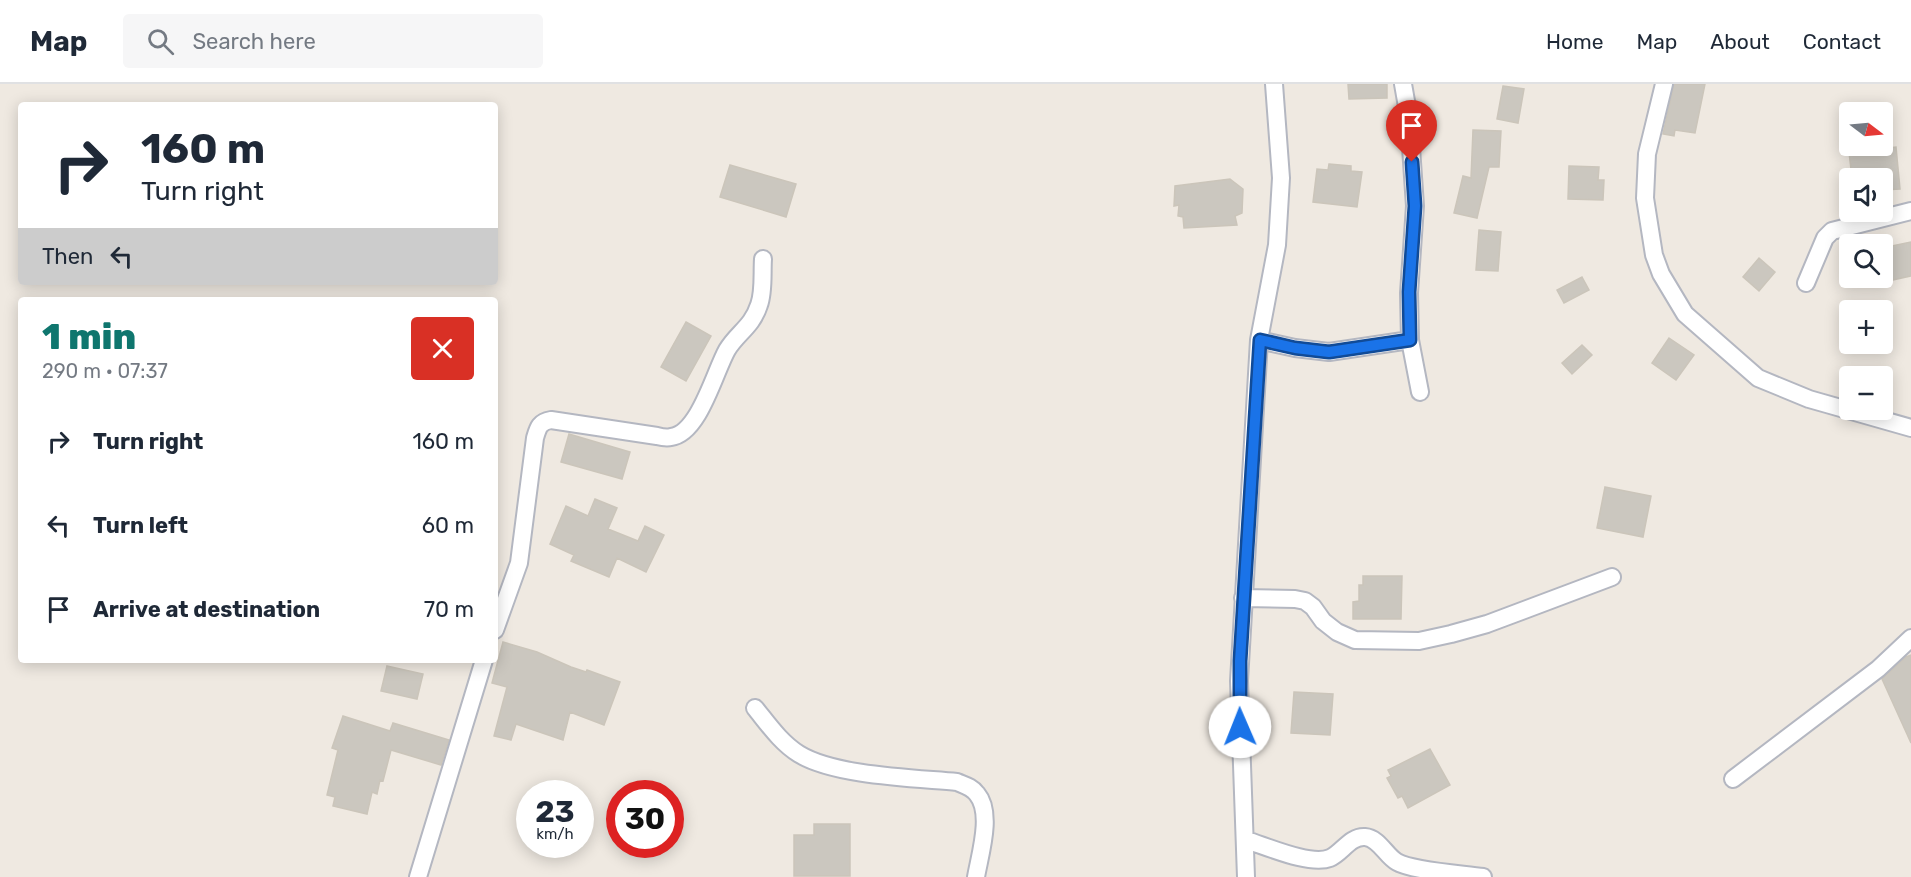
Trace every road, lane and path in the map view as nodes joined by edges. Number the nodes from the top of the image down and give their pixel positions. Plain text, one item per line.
1 (1274, 84) edge
2 (1403, 84) edge
3 (1664, 84) edge
4 (1911, 211) edge
5 (762, 259) dead end
6 (1806, 283) dead end
7 (1260, 340) junction
8 (1410, 340) junction
9 (1420, 392) dead end
10 (1911, 428) edge
11 (1612, 577) dead end
12 (1243, 598) junction
13 (498, 622) edge
14 (1911, 638) edge
15 (483, 663) edge
16 (755, 708) dead end
17 (1733, 779) dead end
18 (1246, 840) junction
19 (418, 877) edge
20 (976, 877) edge
21 (1246, 877) edge
22 (1483, 877) edge

1 - 7 street
2 - 8 street
3 - 10 street
4 - 6 street
5 - 13 street
7 - 8 street
7 - 12 street
8 - 9 street
11 - 12 street
12 - 18 street
14 - 17 street
15 - 19 street
16 - 20 street
18 - 21 street
18 - 22 street

